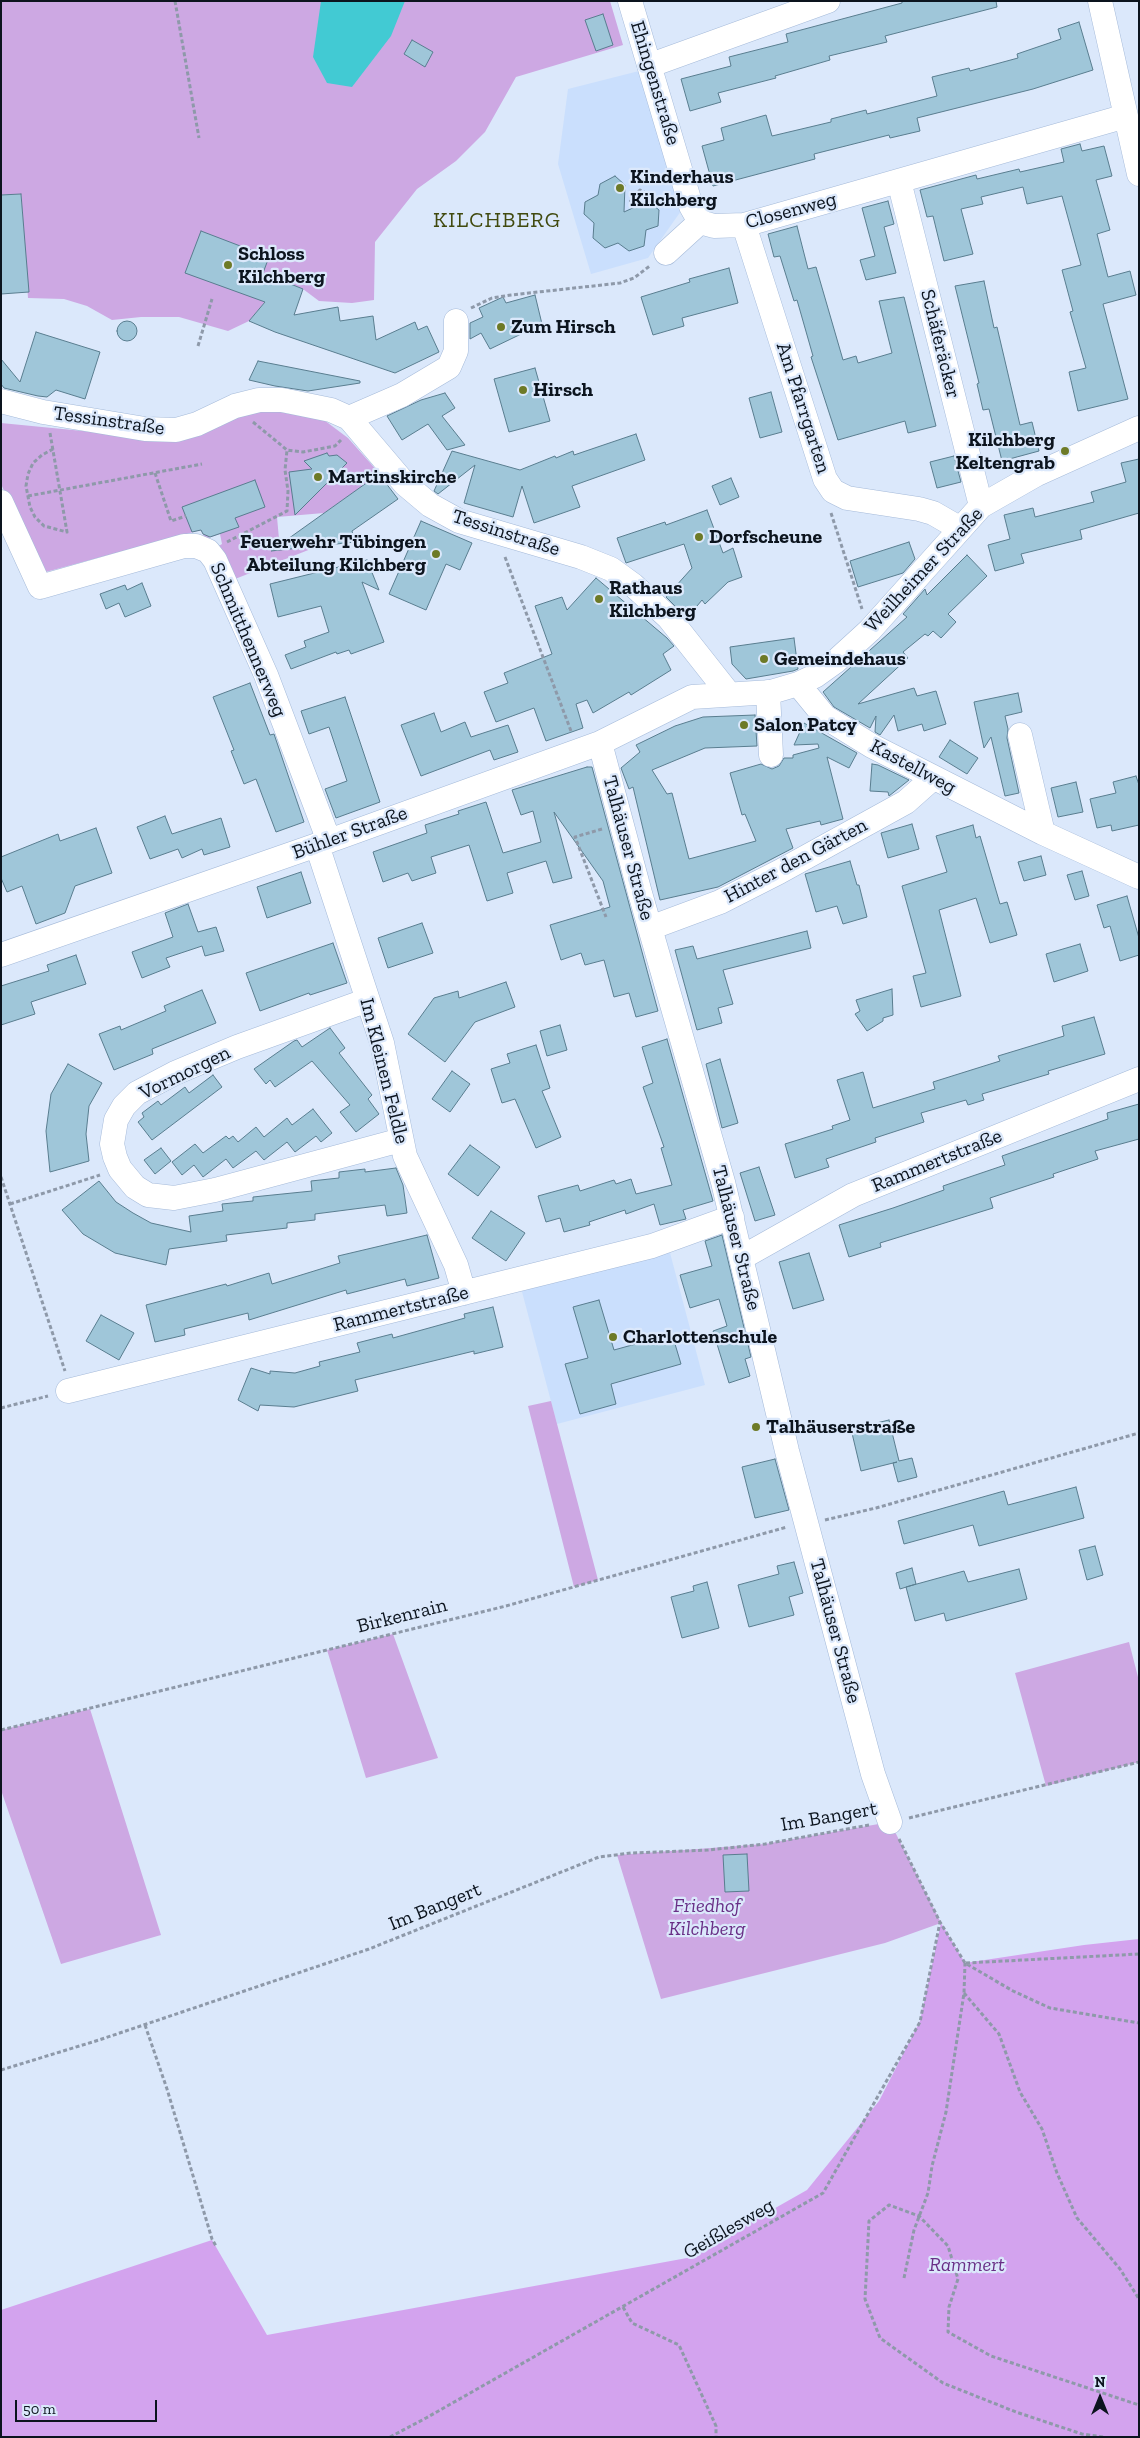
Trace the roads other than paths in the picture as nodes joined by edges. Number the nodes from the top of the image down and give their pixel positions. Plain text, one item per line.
1 (630, 1) edge
2 (828, 1) edge
3 (1100, 1) edge
4 (651, 65) junction
5 (1126, 116) junction
6 (1139, 174) edge
7 (900, 181) junction
8 (700, 222) junction
9 (744, 225) junction
10 (666, 253) road end
11 (456, 321) road end
12 (1, 402) edge
13 (349, 418) junction
14 (1139, 428) edge
15 (1, 502) edge
16 (981, 506) junction
17 (960, 528) junction
18 (694, 652) junction
19 (798, 684) junction
20 (768, 692) junction
21 (728, 694) junction
22 (692, 697) junction
23 (1020, 735) dead end
24 (589, 746) junction
25 (771, 755) dead end
26 (933, 778) junction
27 (1043, 833) junction
28 (323, 843) junction
29 (1139, 877) edge
30 (650, 928) junction
31 (1, 955) edge
32 (368, 1000) junction
33 (1139, 1079) edge
34 (401, 1140) junction
35 (732, 1217) junction
36 (741, 1258) junction
37 (464, 1293) junction
38 (70, 1391) road end
39 (890, 1822) road end

1 - 4 street, Ehingenstraße
2 - 4 street
3 - 5 street
4 - 8 street, Ehingenstraße
5 - 6 street
5 - 7 street, Closenweg
7 - 9 street, Closenweg
7 - 16 street, Schäferäcker
8 - 9 street, Closenweg
8 - 10 street
9 - 17 street, Am Pfarrgarten
11 - 13 street
12 - 13 street, Tessinstraße
13 - 18 street, Tessinstraße
14 - 16 street, Weilheimer Straße
15 - 28 street, Schmitthennerweg
16 - 17 street, Weilheimer Straße
17 - 19 street, Weilheimer Straße
18 - 21 street, Tessinstraße
18 - 22 street
19 - 20 street
19 - 26 street, Kastellweg
20 - 21 street
20 - 25 street
21 - 22 street
22 - 24 street, Bühler Straße
23 - 27 street
24 - 28 street, Bühler Straße
24 - 30 street, Talhäuser Straße
26 - 27 street, Kastellweg
26 - 30 street, Hinter den Gärten
27 - 29 street, Kastellweg
28 - 31 street, Bühler Straße
28 - 32 street, Im Kleinen Feldle
30 - 35 street, Talhäuser Straße
32 - 34 street, Im Kleinen Feldle
32 - 34 street, Vormorgen
33 - 36 street, Rammertstraße
34 - 37 street, Im Kleinen Feldle
35 - 36 street, Talhäuser Straße
35 - 37 street, Rammertstraße
36 - 39 street, Talhäuser Straße
37 - 38 street, Rammertstraße

